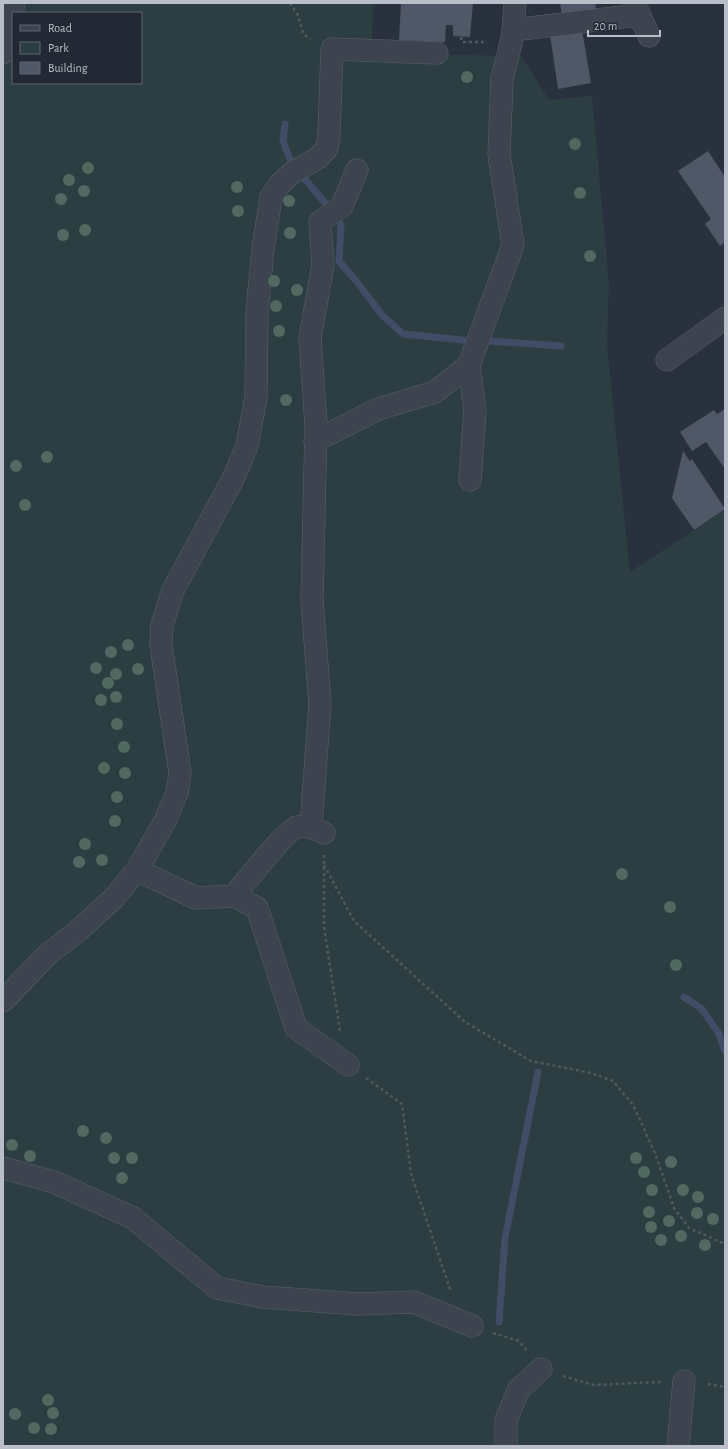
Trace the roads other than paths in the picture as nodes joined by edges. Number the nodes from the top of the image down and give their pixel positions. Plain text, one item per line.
1 (515, 3) edge
2 (637, 9) edge
3 (12, 12) edge
4 (512, 36) junction
5 (649, 36) dead end
6 (436, 52) dead end
7 (3, 53) edge
8 (358, 170) dead end
9 (725, 318) edge
10 (667, 360) dead end
11 (469, 365) junction
12 (315, 441) junction
13 (470, 480) dead end
14 (136, 870) junction
15 (234, 896) junction
16 (3, 1001) edge
17 (348, 1065) road end
18 (3, 1168) edge
19 (472, 1326) road end
20 (541, 1369) road end
21 (684, 1381) road end
22 (506, 1446) edge
23 (678, 1446) edge

1 - 4 street
2 - 4 street
2 - 5 street
3 - 7 street
4 - 11 street
6 - 14 street
8 - 12 street
9 - 10 street
11 - 12 street
11 - 13 street
12 - 15 street
14 - 15 street
14 - 16 street
15 - 17 street
18 - 19 street
20 - 22 street
21 - 23 street

